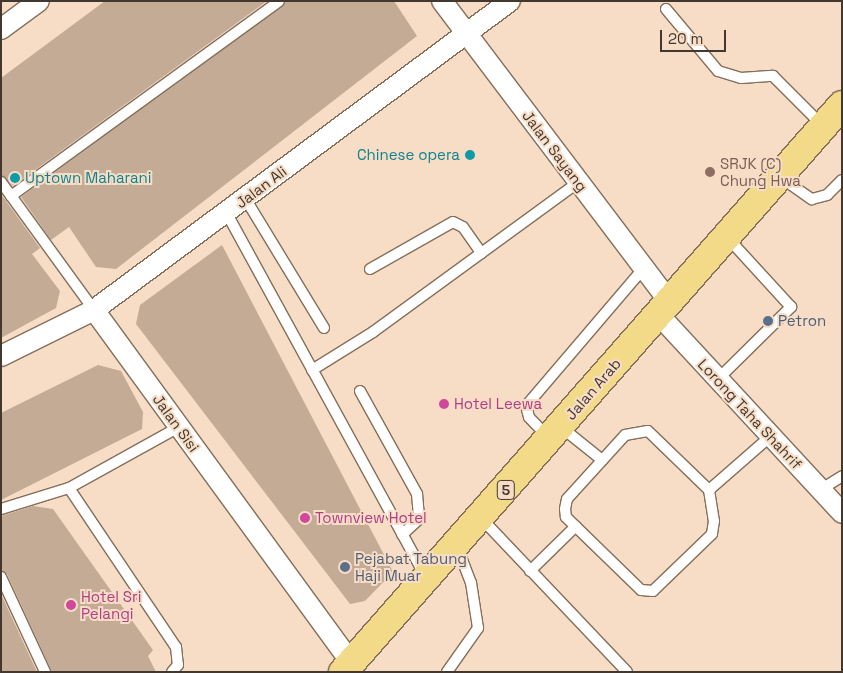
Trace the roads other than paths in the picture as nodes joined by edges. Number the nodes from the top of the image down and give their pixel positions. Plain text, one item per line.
1 (39, 1) edge
2 (279, 1) edge
3 (442, 1) edge
4 (510, 1) edge
5 (666, 9) dead end
6 (1, 29) edge
7 (467, 34) junction
8 (842, 105) edge
9 (824, 126) junction
10 (779, 176) junction
11 (842, 180) edge
12 (1, 182) edge
13 (579, 182) junction
14 (11, 196) junction
15 (245, 198) junction
16 (226, 212) junction
17 (726, 236) junction
18 (481, 254) junction
19 (644, 268) junction
20 (370, 269) dead end
21 (663, 308) junction
22 (94, 310) junction
23 (324, 328) dead end
24 (1, 356) edge
25 (312, 370) junction
26 (718, 379) junction
27 (360, 391) dead end
28 (179, 427) junction
29 (555, 433) junction
30 (771, 436) junction
31 (602, 460) junction
32 (842, 476) edge
33 (69, 488) junction
34 (709, 490) junction
35 (820, 490) junction
36 (1, 509) edge
37 (842, 513) edge
38 (481, 518) junction
39 (576, 526) junction
40 (402, 535) junction
41 (456, 545) junction
42 (530, 571) junction
43 (1, 577) edge
44 (426, 580) junction
45 (347, 667) edge
46 (45, 672) edge
47 (172, 672) edge
48 (447, 672) edge
49 (626, 672) edge

1 - 6 street
2 - 14 lane
3 - 7 street, Jalan Sayang
4 - 7 street, Jalan Ali
5 - 9 lane
7 - 13 street, Jalan Sayang
7 - 15 street, Jalan Ali
8 - 9 main road, Jalan Arab / 5
9 - 10 main road, Jalan Arab / 5
10 - 11 lane
10 - 17 main road, Jalan Arab / 5
12 - 14 lane, Jalan Sisi
13 - 18 lane
13 - 19 street, Jalan Sayang
14 - 22 lane, Jalan Sisi
15 - 16 street, Jalan Ali
15 - 23 lane
16 - 22 street, Jalan Ali
16 - 25 lane
17 - 21 main road, Jalan Arab / 5
17 - 26 lane
18 - 20 lane
18 - 25 lane
19 - 21 street, Jalan Sayang
19 - 29 lane
21 - 26 street, Lorong Taha Shahrif
21 - 29 main road, Jalan Arab / 5
22 - 24 street, Jalan Ali
22 - 28 street, Jalan Sisi
25 - 40 lane
26 - 30 street, Lorong Taha Shahrif
27 - 40 lane
28 - 33 lane
28 - 45 street, Jalan Sisi
29 - 31 lane
29 - 38 main road, Jalan Arab / 5
30 - 34 lane
30 - 35 street, Lorong Taha Shahrif
31 - 34 lane
31 - 39 lane
32 - 35 lane
33 - 36 lane
33 - 47 lane
34 - 39 lane
35 - 37 street, Lorong Taha Shahrif
38 - 41 main road, Jalan Arab / 5
38 - 42 lane
39 - 42 lane
40 - 44 lane
41 - 44 main road, Jalan Arab / 5
41 - 48 lane
42 - 49 lane
43 - 46 lane
44 - 45 main road, Jalan Arab / 5

